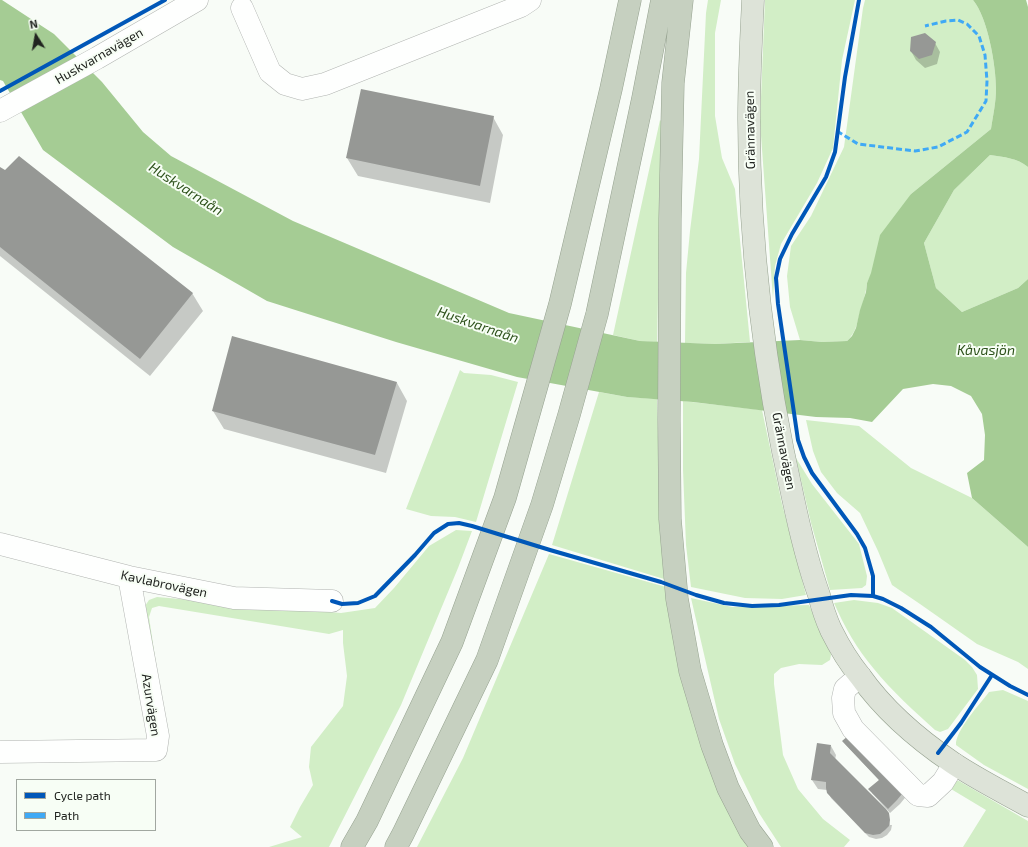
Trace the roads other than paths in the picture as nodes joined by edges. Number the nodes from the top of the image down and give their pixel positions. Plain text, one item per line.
1 (197, 0) edge
2 (530, 0) edge
3 (630, 0) edge
4 (662, 0) edge
5 (682, 0) edge
6 (753, 0) edge
7 (246, 3) edge
8 (0, 111) edge
9 (0, 544) edge
10 (129, 577) junction
11 (332, 601) dead end
12 (860, 676) junction
13 (0, 752) edge
14 (954, 764) junction
15 (1028, 806) edge
16 (399, 841) edge
17 (352, 847) edge
18 (762, 847) edge

1 - 8 street, Huskvarnavägen
2 - 7 street
3 - 17 highway
4 - 16 highway
5 - 18 highway
6 - 12 main road, Grännavägen
9 - 10 street, Kavlabrovägen
10 - 11 street, Kavlabrovägen
10 - 13 street, Azurvägen
12 - 14 main road, Grännavägen
12 - 14 street
14 - 15 main road, Grännavägen

